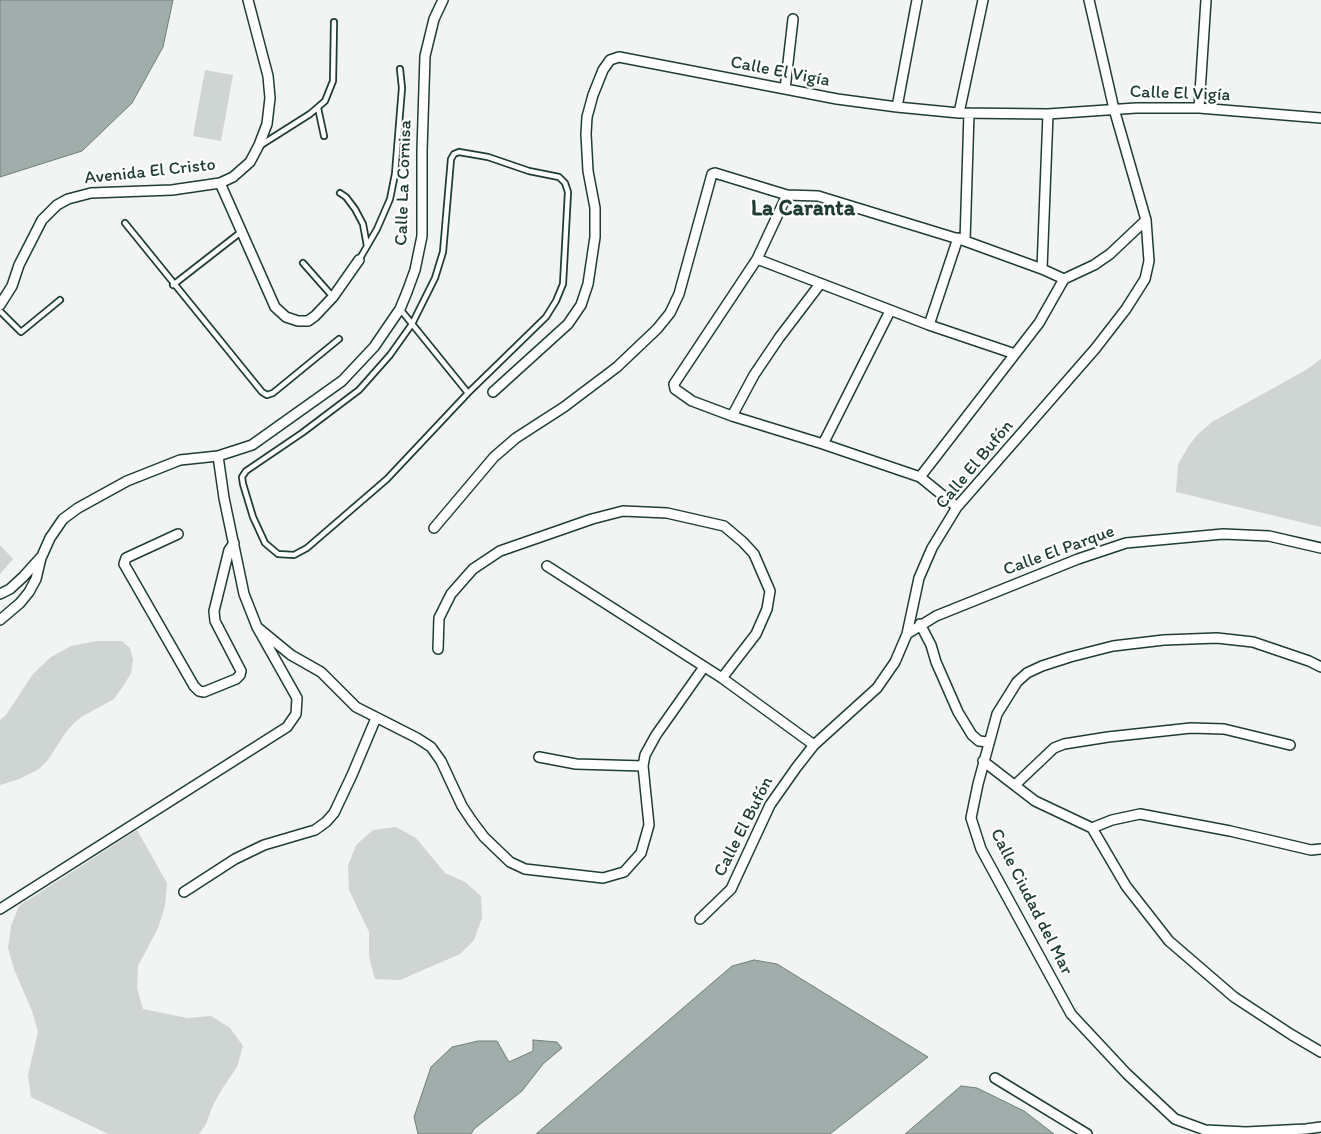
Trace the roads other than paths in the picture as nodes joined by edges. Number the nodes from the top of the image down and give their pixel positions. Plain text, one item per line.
1 (248, 0) edge
2 (443, 0) edge
3 (917, 0) edge
4 (983, 0) edge
5 (1089, 0) edge
6 (1206, 0) edge
7 (793, 19) dead end
8 (334, 22) dead end
9 (400, 69) dead end
10 (785, 89) junction
11 (318, 108) junction
12 (897, 108) junction
13 (1199, 108) junction
14 (1114, 109) junction
15 (964, 113) junction
16 (1048, 114) junction
17 (1321, 118) edge
18 (324, 136) dead end
19 (260, 145) junction
20 (220, 183) junction
21 (340, 193) dead end
22 (787, 195) junction
23 (1146, 220) junction
24 (125, 224) dead end
25 (242, 232) junction
26 (962, 239) junction
27 (367, 246) junction
28 (757, 258) junction
29 (359, 260) joint
30 (303, 263) dead end
31 (1042, 269) junction
32 (1064, 279) junction
33 (173, 284) junction
34 (820, 284) junction
35 (333, 297) junction
36 (60, 300) dead end
37 (0, 305) edge
38 (400, 309) junction
39 (0, 311) edge
40 (890, 311) junction
41 (412, 324) junction
42 (929, 325) junction
43 (339, 339) dead end
44 (1015, 354) junction
45 (493, 392) dead end
46 (468, 393) junction
47 (732, 416) junction
48 (823, 444) junction
49 (218, 456) junction
50 (920, 477) junction
51 (956, 507) junction
52 (434, 528) dead end
53 (178, 534) dead end
54 (234, 543) junction
55 (1321, 548) edge
56 (42, 556) junction
57 (547, 566) dead end
58 (0, 594) edge
59 (0, 620) edge
60 (920, 624) junction
61 (257, 627) junction
62 (907, 634) junction
63 (438, 649) dead end
64 (704, 667) junction
65 (1321, 667) edge
66 (722, 678) junction
67 (376, 718) junction
68 (988, 742) junction
69 (814, 745) junction
70 (1290, 745) dead end
71 (539, 757) dead end
72 (983, 761) junction
73 (642, 766) junction
74 (1015, 785) junction
75 (1092, 828) junction
76 (1321, 849) edge
77 (184, 892) dead end
78 (0, 909) edge
79 (700, 919) dead end
80 (1321, 1052) edge
81 (995, 1078) dead end
82 (1321, 1127) edge
83 (1087, 1134) edge

1 - 19 street, Avenida El Cristo
2 - 38 street, Calle La Cornisa
3 - 12 street
4 - 15 street
5 - 14 street, Calle El Bufón
6 - 13 street
7 - 10 street
8 - 11 lane
9 - 27 lane
10 - 12 street, Calle El Vigía
10 - 45 street, Calle El Vigía
11 - 18 lane
11 - 19 lane
12 - 15 street, Calle El Vigía
13 - 14 street, Calle El Vigía
13 - 17 street, Calle El Vigía
14 - 16 street, Calle El Vigía
14 - 23 street, Calle El Bufón
15 - 16 street, Calle El Vigía
15 - 26 street
16 - 31 street
19 - 20 street, Avenida El Cristo
20 - 25 street
20 - 37 street, Avenida El Cristo
21 - 27 lane
22 - 26 street
22 - 28 street
22 - 52 street
23 - 32 street
23 - 51 street, Calle El Bufón
24 - 33 lane
25 - 33 lane
25 - 35 street
26 - 31 street
26 - 42 street
27 - 29 lane
28 - 34 street
28 - 47 street
29 - 35 street
30 - 35 lane
31 - 32 street
32 - 44 street
33 - 43 lane
34 - 40 street
34 - 47 street
36 - 39 lane
38 - 41 lane
38 - 49 street, Calle La Cornisa
40 - 42 street
40 - 48 street
41 - 46 lane
41 - 46 lane
41 - 46 lane
42 - 44 street
44 - 50 street
47 - 48 street
48 - 50 street
49 - 54 street
49 - 56 street, Calle La Cornisa
50 - 51 street
51 - 62 street, Calle El Bufón
53 - 54 street
54 - 61 street
55 - 60 street, Calle El Parque
56 - 58 street, Calle La Cornisa
56 - 59 street
57 - 64 street
60 - 62 street, Calle El Parque
60 - 68 street
61 - 67 street
61 - 78 street
62 - 69 street, Calle El Bufón
63 - 66 street
64 - 66 street
64 - 73 street
65 - 68 street, Calle Ciudad del Mar
66 - 69 street
67 - 73 street
67 - 77 street
68 - 72 street, Calle Ciudad del Mar
69 - 79 street, Calle El Bufón
70 - 74 street
71 - 73 street
72 - 74 street
72 - 82 street, Calle Ciudad del Mar
74 - 75 street
75 - 76 street
75 - 80 street
81 - 83 street

